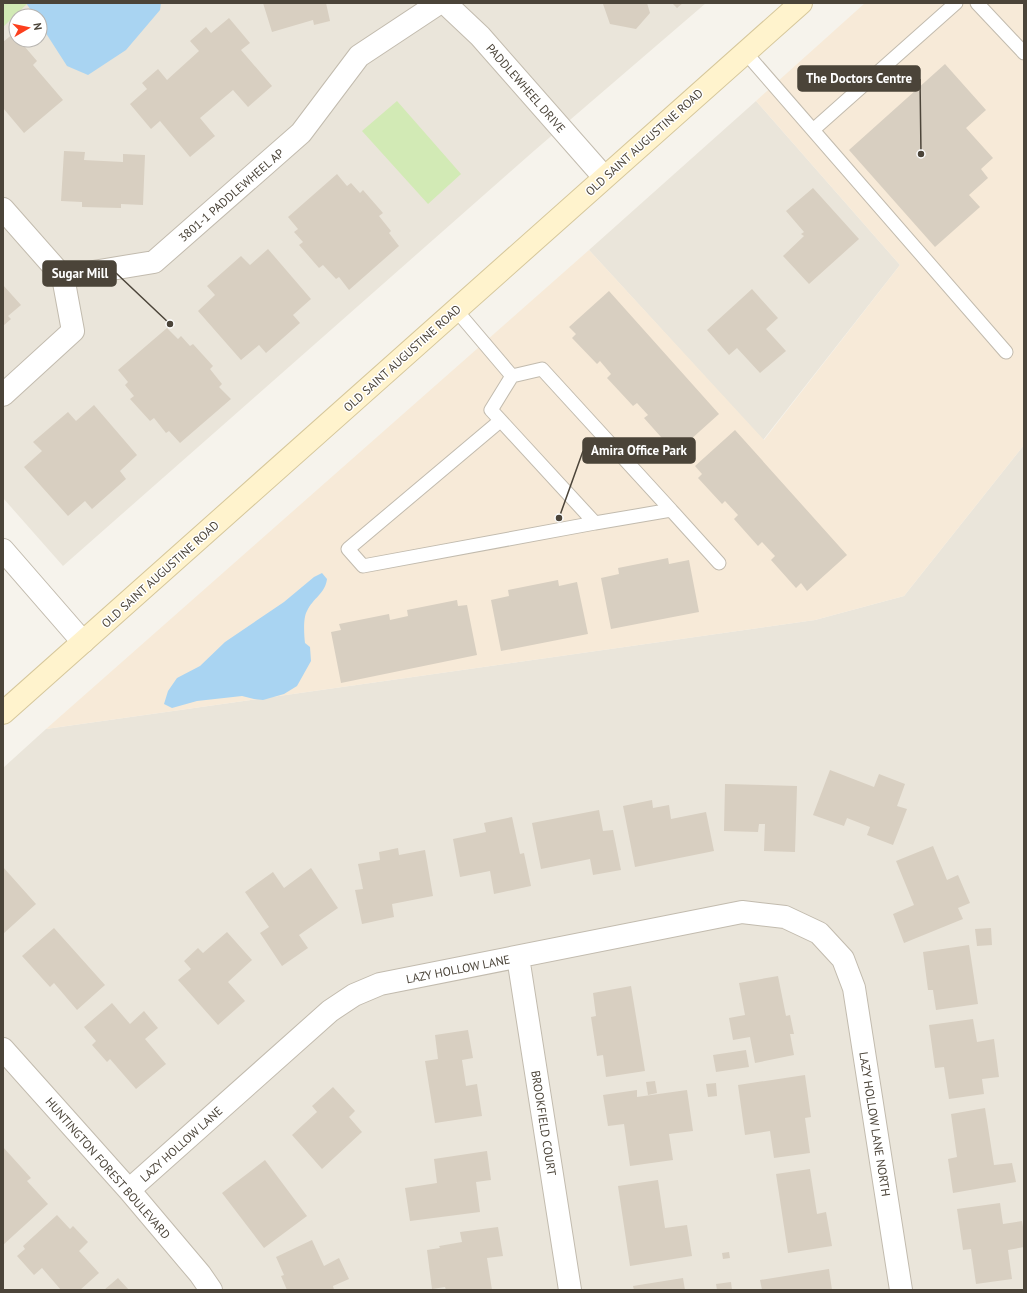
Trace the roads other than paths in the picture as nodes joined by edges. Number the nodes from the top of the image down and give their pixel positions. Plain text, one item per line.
1 (439, 3) edge
2 (445, 3) edge
3 (801, 3) edge
4 (956, 3) edge
5 (977, 3) edge
6 (745, 52) junction
7 (1024, 53) edge
8 (813, 130) junction
9 (604, 177) junction
10 (3, 209) edge
11 (63, 277) junction
12 (456, 310) junction
13 (1006, 352) dead end
14 (512, 376) junction
15 (3, 395) edge
16 (500, 421) junction
17 (671, 510) junction
18 (595, 523) junction
19 (3, 550) edge
20 (719, 563) dead end
21 (83, 642) junction
22 (3, 713) edge
23 (518, 957) junction
24 (843, 959) joint
25 (3, 1050) edge
26 (129, 1190) junction
27 (211, 1290) edge
28 (570, 1290) edge
29 (901, 1290) edge

1 - 11 street, 3801-1 PADDLEWHEEL AP
2 - 9 street, PADDLEWHEEL DRIVE
3 - 6 main road, OLD SAINT AUGUSTINE ROAD
4 - 8 lane
5 - 7 lane
6 - 8 lane
6 - 9 main road, OLD SAINT AUGUSTINE ROAD
8 - 13 lane
9 - 12 main road, OLD SAINT AUGUSTINE ROAD
10 - 11 street
11 - 15 street
12 - 14 lane
12 - 21 main road, OLD SAINT AUGUSTINE ROAD
14 - 16 lane
14 - 17 lane
16 - 18 lane
16 - 18 lane
17 - 18 lane
17 - 20 lane
19 - 21 street
21 - 22 main road, OLD SAINT AUGUSTINE ROAD
23 - 24 street, LAZY HOLLOW LANE
23 - 26 street, LAZY HOLLOW LANE
23 - 28 street, BROOKFIELD COURT
24 - 29 street, LAZY HOLLOW LANE NORTH
25 - 26 street, HUNTINGTON FOREST BOULEVARD
26 - 27 street, HUNTINGTON FOREST BOULEVARD

